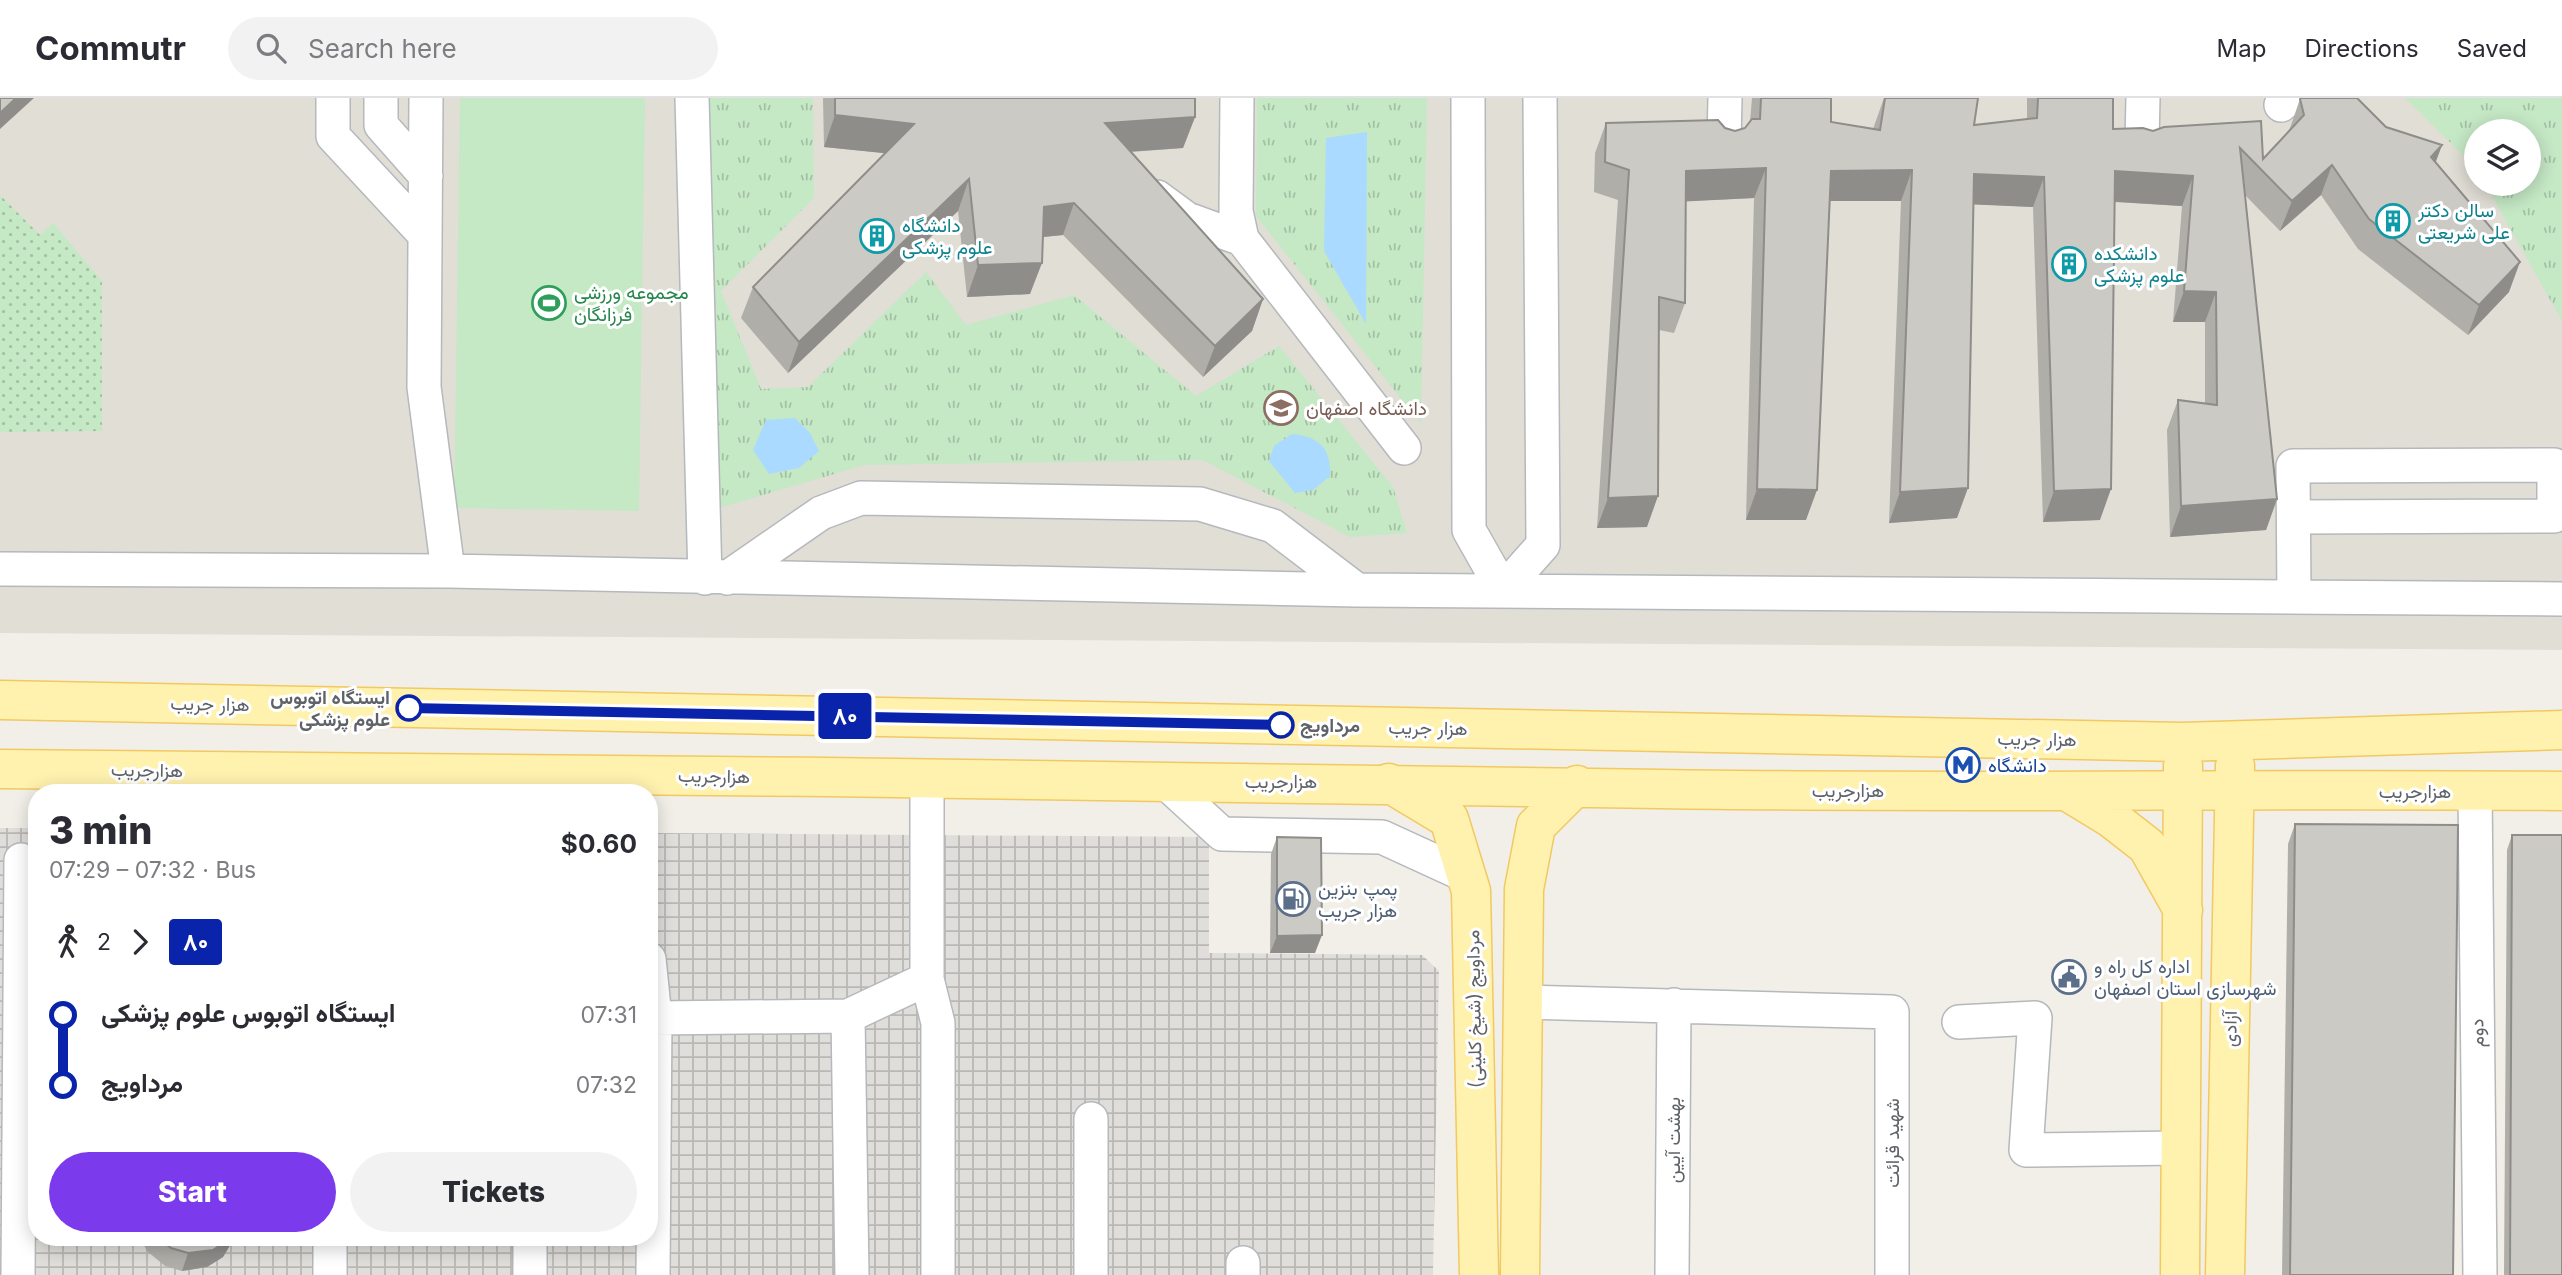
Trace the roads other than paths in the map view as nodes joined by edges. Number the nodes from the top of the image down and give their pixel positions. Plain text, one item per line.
1 (333, 98) edge
2 (381, 98) edge
3 (426, 98) edge
4 (692, 98) edge
5 (1237, 98) edge
6 (1468, 98) edge
7 (1540, 98) edge
8 (1726, 98) edge
9 (2143, 98) edge
10 (1724, 142) edge
11 (2143, 142) edge
12 (426, 176) junction
13 (1153, 194) edge
14 (425, 235) junction
15 (1242, 239) junction
16 (1404, 448) dead end
17 (2294, 517) junction
18 (0, 569) edge
19 (449, 571) junction
20 (716, 578) junction
21 (1357, 590) junction
22 (1503, 590) junction
23 (2294, 597) junction
24 (2562, 599) edge
25 (0, 700) edge
26 (2562, 730) edge
27 (2182, 742) junction
28 (2234, 742) junction
29 (0, 769) edge
30 (927, 778) junction
31 (1164, 780) junction
32 (1387, 782) junction
33 (1577, 785) junction
34 (2475, 790) junction
35 (2562, 791) edge
36 (2068, 792) junction
37 (2235, 792) junction
38 (2183, 793) junction
39 (19, 860) edge
40 (1467, 876) junction
41 (2184, 912) junction
42 (927, 979) junction
43 (1524, 1002) junction
44 (1674, 1005) junction
45 (848, 1016) junction
46 (658, 1018) edge
47 (1959, 1022) dead end
48 (1091, 1119) dead end
49 (2180, 1148) junction
50 (330, 1246) edge
51 (530, 1246) edge
52 (653, 1246) edge
53 (19, 1275) edge
54 (330, 1275) edge
55 (530, 1275) edge
56 (653, 1275) edge
57 (852, 1275) edge
58 (938, 1275) edge
59 (1091, 1275) edge
60 (1479, 1275) edge
61 (1520, 1275) edge
62 (1672, 1275) edge
63 (1892, 1275) edge
64 (2180, 1275) edge
65 (2225, 1275) edge
66 (2480, 1275) edge

1 - 14 street
2 - 12 street
3 - 12 street
4 - 20 street
5 - 15 street
6 - 22 street
7 - 22 street
8 - 10 street
9 - 11 street
12 - 14 street
13 - 15 street
14 - 19 street
15 - 16 street
17 - 17 street
17 - 23 street
18 - 19 street
19 - 20 street
20 - 21 street
20 - 21 street
21 - 22 street
22 - 23 street
23 - 24 street
25 - 27 main road, هزار جریب
26 - 28 main road, هزار جریب
27 - 28 main road, هزار جریب
27 - 38 main road
28 - 37 main road, آزادی
29 - 30 main road, هزارجریب
30 - 31 main road, هزارجریب
30 - 42 street
31 - 32 main road, هزارجریب
31 - 40 street
32 - 33 main road, هزارجریب
32 - 40 main road, مرداویج (شیخ کلینی)
33 - 36 main road, هزارجریب
33 - 43 main road
34 - 35 main road, هزارجریب
34 - 37 main road, هزارجریب
34 - 66 street, دوم
36 - 38 main road, هزارجریب
36 - 41 main road
37 - 38 main road, هزارجریب
37 - 65 main road, آزادی
38 - 41 main road
39 - 53 street
40 - 60 main road, مرداویج (شیخ کلینی)
41 - 49 main road
42 - 45 street
42 - 58 street
43 - 44 street
43 - 61 main road
44 - 62 street, بهشت آیین
44 - 63 street, شهید قرائت
45 - 46 street
45 - 57 street
47 - 49 street
48 - 59 street
49 - 64 main road
50 - 54 street
51 - 55 street
52 - 56 street

